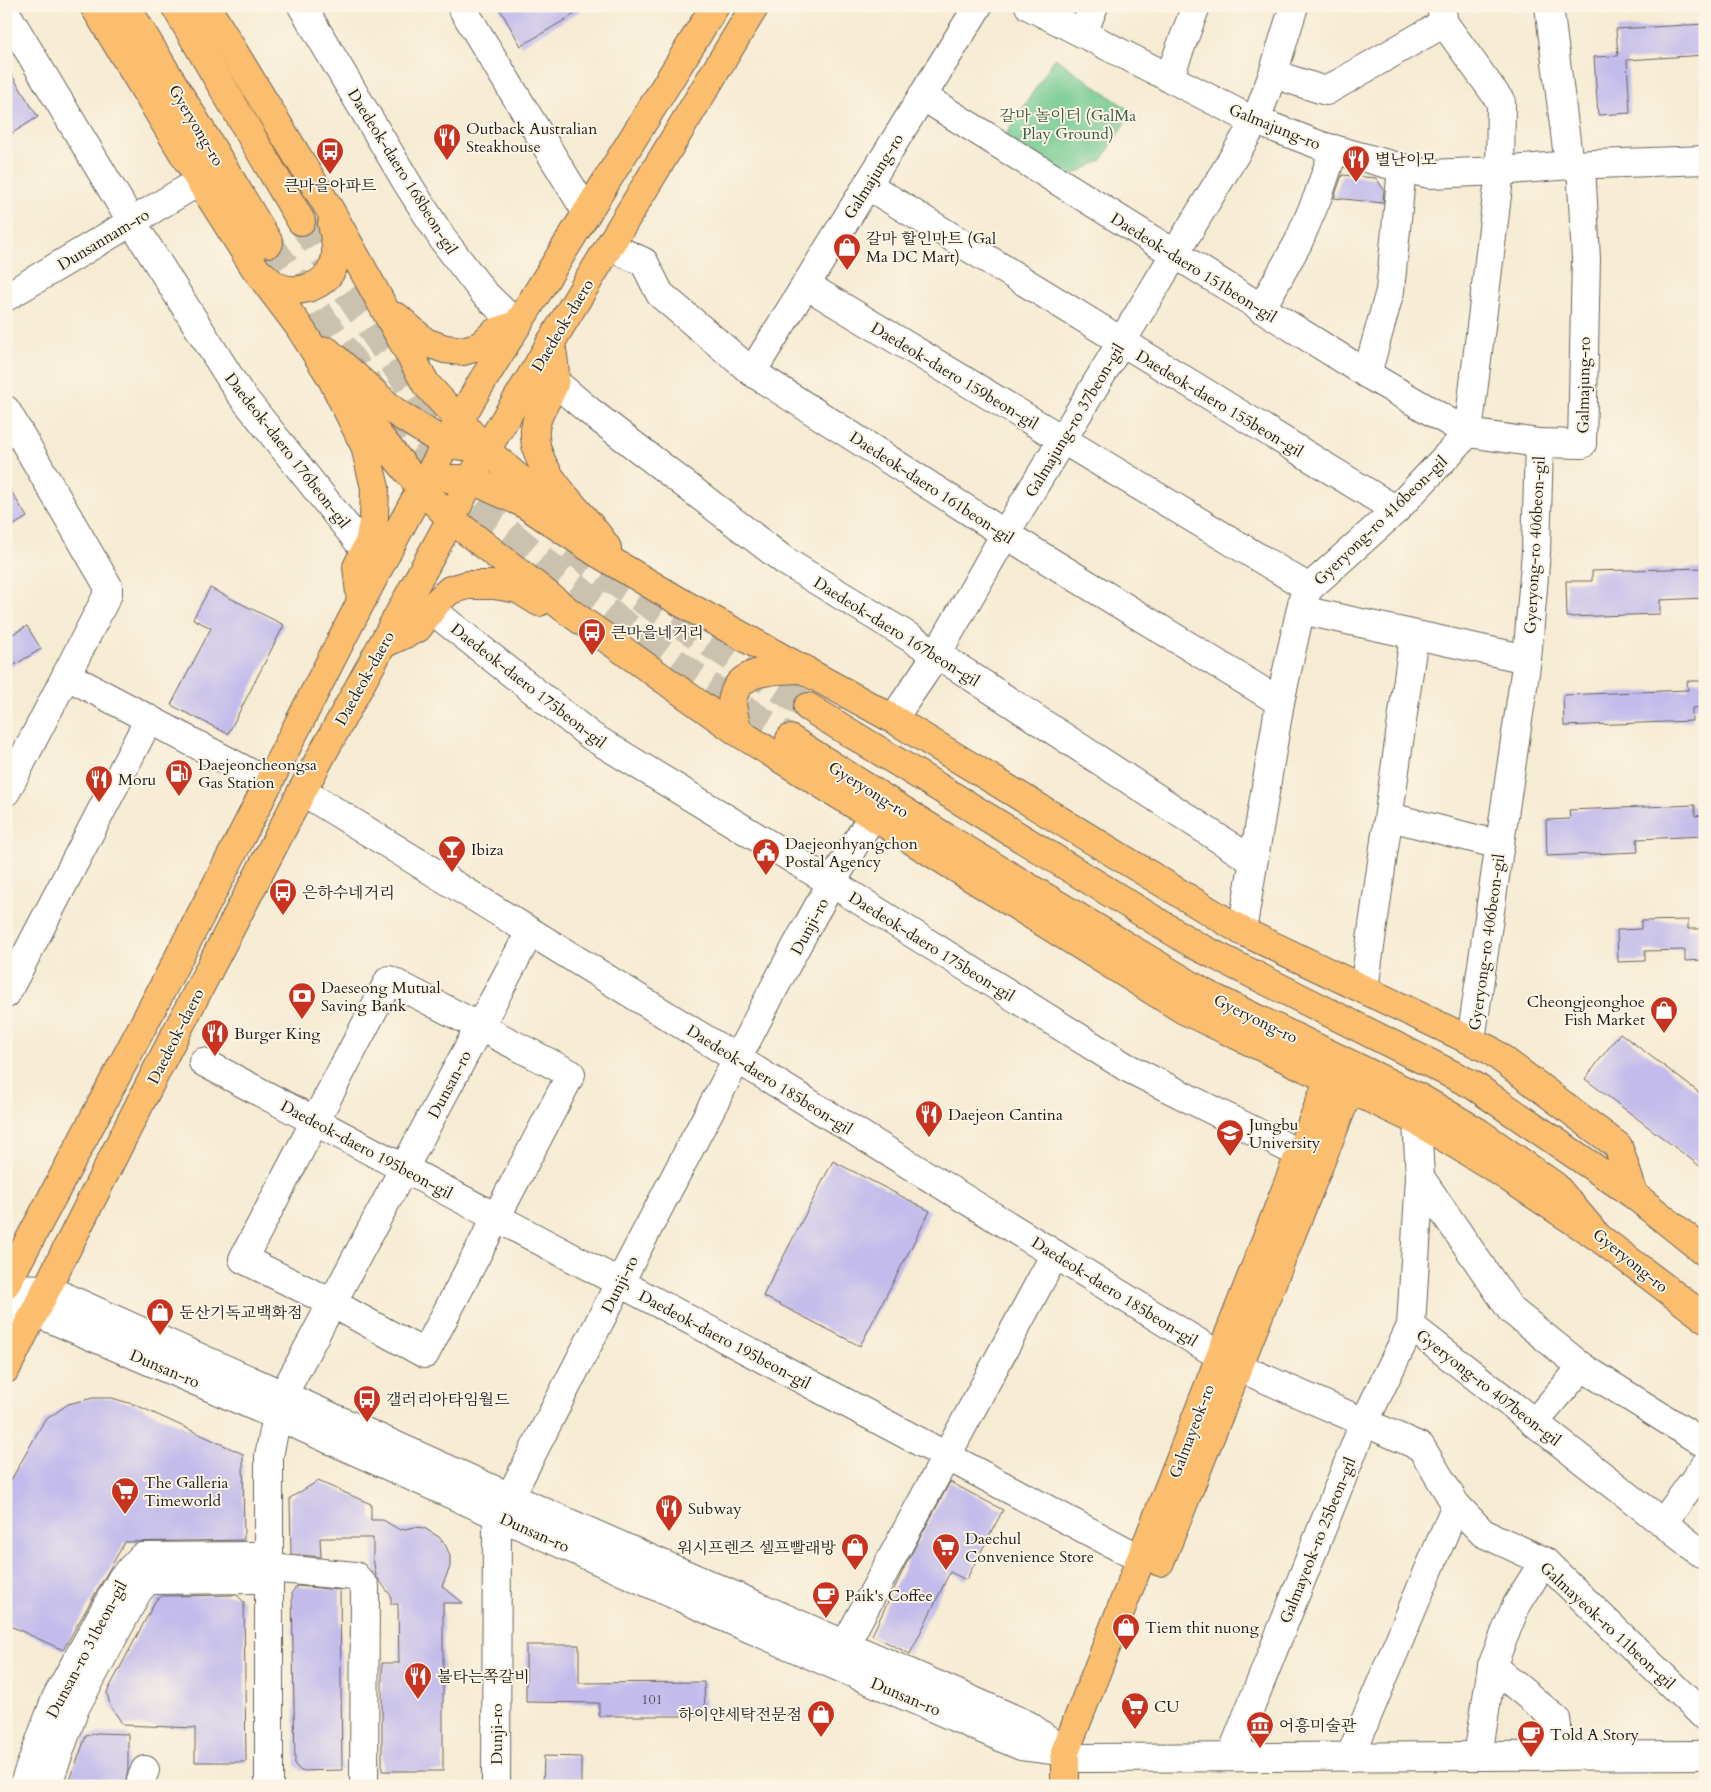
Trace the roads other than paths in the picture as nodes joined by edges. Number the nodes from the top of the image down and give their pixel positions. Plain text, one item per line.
1 (94, 6) edge
2 (126, 6) edge
3 (174, 6) edge
4 (206, 6) edge
5 (302, 6) edge
6 (461, 6) edge
7 (715, 6) edge
8 (755, 6) edge
9 (978, 6) edge
10 (1029, 6) edge
11 (1094, 6) edge
12 (1196, 6) edge
13 (1294, 6) edge
14 (1549, 6) edge
15 (6, 13) edge
16 (1443, 14) edge
17 (1083, 33) junction
18 (1273, 74) junction
19 (1169, 78) junction
20 (922, 96) junction
21 (1256, 120) junction
22 (1334, 149) junction
23 (1705, 160) edge
24 (1575, 165) junction
25 (1402, 168) junction
26 (1500, 171) junction
27 (195, 173) junction
28 (867, 185) junction
29 (330, 210) junction
30 (587, 213) junction
31 (127, 214) junction
32 (301, 221) tunnel mouth
33 (269, 243) tunnel mouth
34 (610, 246) junction
35 (1174, 254) junction
36 (255, 268) junction
37 (6, 277) edge
38 (806, 285) junction
39 (6, 297) edge
40 (378, 299) junction
41 (1261, 309) junction
42 (298, 325) junction
43 (518, 325) junction
44 (551, 342) junction
45 (1121, 342) junction
46 (752, 372) junction
47 (1367, 374) junction
48 (331, 377) junction
49 (555, 382) junction
50 (6, 410) edge
51 (452, 432) junction
52 (1468, 433) junction
53 (1062, 439) junction
54 (1539, 443) junction
55 (486, 450) junction
56 (470, 479) junction
57 (421, 488) junction
58 (1396, 510) junction
59 (451, 519) junction
60 (1005, 534) junction
61 (607, 548) junction
62 (365, 550) junction
63 (1305, 599) junction
64 (360, 602) junction
65 (682, 603) junction
66 (432, 610) junction
67 (568, 611) junction
68 (1414, 636) junction
69 (383, 644) junction
70 (937, 654) junction
71 (1527, 659) junction
72 (804, 669) junction
73 (66, 675) junction
74 (1280, 702) junction
75 (808, 707) tunnel mouth
76 (149, 719) junction
77 (893, 719) junction
78 (738, 732) junction
79 (790, 739) tunnel mouth
80 (269, 783) junction
81 (302, 791) junction
82 (6, 792) edge
83 (872, 817) junction
84 (1390, 817) junction
85 (1500, 845) junction
86 (1253, 861) junction
87 (832, 883) junction
88 (1242, 931) junction
89 (530, 932) junction
90 (1364, 989) junction
91 (6, 994) edge
92 (480, 1027) junction
93 (1471, 1040) junction
94 (737, 1059) junction
95 (203, 1062) dead end
96 (1340, 1083) junction
97 (1417, 1121) junction
98 (315, 1122) junction
99 (1300, 1154) junction
100 (404, 1169) junction
101 (1420, 1177) junction
102 (1634, 1195) junction
103 (496, 1217) junction
104 (1598, 1237) junction
105 (1705, 1252) edge
106 (1055, 1254) junction
107 (619, 1283) junction
108 (6, 1286) edge
109 (41, 1300) junction
110 (332, 1303) junction
111 (6, 1310) edge
112 (1705, 1318) edge
113 (1411, 1326) junction
114 (1229, 1362) junction
115 (1582, 1367) junction
116 (6, 1369) edge
117 (280, 1406) junction
118 (1364, 1423) junction
119 (1534, 1423) junction
120 (1705, 1444) edge
121 (947, 1456) junction
122 (1705, 1465) edge
123 (1456, 1505) junction
124 (504, 1506) junction
125 (1663, 1523) junction
126 (1705, 1556) edge
127 (1141, 1558) junction
128 (1544, 1561) junction
129 (270, 1568) junction
130 (845, 1645) junction
131 (1492, 1666) junction
132 (1705, 1717) edge
133 (1074, 1755) junction
134 (1705, 1755) edge
135 (1231, 1756) junction
136 (1478, 1756) junction
137 (1561, 1756) junction
138 (1350, 1757) junction
139 (23, 1786) edge
140 (47, 1786) edge
141 (269, 1786) edge
142 (364, 1786) edge
143 (496, 1786) edge
144 (1065, 1786) edge
145 (1082, 1786) edge

1 - 27 main road
2 - 33 main road, Gyeryong-ro
3 - 32 main road
4 - 29 main road
5 - 43 street, Daedeok-daero 168beon-gil
6 - 30 street
7 - 30 main road, Daedeok-daero
8 - 34 main road, Daedeok-daero
9 - 20 street, Galmajung-ro
10 - 17 street, Galmajung-ro
11 - 17 street
12 - 19 street
13 - 18 street, Galmajung-ro 37beon-gil
14 - 24 street
15 - 31 street, Daedeok-daero 176beon-gil
16 - 18 street
16 - 26 street
17 - 19 street, Galmajung-ro
18 - 21 street, Galmajung-ro 37beon-gil
19 - 21 street, Galmajung-ro
20 - 28 street, Galmajung-ro
20 - 35 street, Daedeok-daero 151beon-gil
21 - 22 street, Galmajung-ro
21 - 35 street, Galmajung-ro 37beon-gil
22 - 25 street, Galmajung-ro
22 - 41 street, Galmajung-ro
23 - 24 street, Galmajung-ro
24 - 26 street, Galmajung-ro
24 - 54 street, Galmajung-ro
25 - 26 street, Galmajung-ro
25 - 47 street
26 - 52 street
27 - 31 street, Dunsannam-ro
27 - 36 main road
28 - 38 street, Galmajung-ro
28 - 45 street, Daedeok-daero 155beon-gil
29 - 36 main road
29 - 40 main road
30 - 43 main road, Daedeok-daero
31 - 37 street, Dunsannam-ro
31 - 39 street, Dunsannam-ro
31 - 62 street, Daedeok-daero 176beon-gil
34 - 44 main road, Daedeok-daero
34 - 46 street, Daedeok-daero 161beon-gil
35 - 41 street, Daedeok-daero 151beon-gil
35 - 45 street, Galmajung-ro 37beon-gil
36 - 42 main road
38 - 46 street, Galmajung-ro
38 - 53 street, Daedeok-daero 159beon-gil
40 - 43 main road
40 - 51 main road
41 - 47 street, Daedeok-daero 151beon-gil
42 - 48 main road
42 - 51 main road
43 - 51 main road, Daedeok-daero
44 - 49 main road
44 - 55 main road, Daedeok-daero
45 - 53 street, Galmajung-ro 37beon-gil
45 - 58 street, Daedeok-daero 155beon-gil
46 - 60 street, Daedeok-daero 161beon-gil
47 - 52 street, Daedeok-daero 151beon-gil
48 - 57 main road
48 - 62 main road
49 - 61 main road
49 - 70 street, Daedeok-daero 167beon-gil
50 - 73 street
51 - 55 main road
51 - 57 main road, Daedeok-daero
52 - 54 street, Gyeryong-ro 406beon-gil
52 - 58 street, Gyeryong-ro 416beon-gil
53 - 60 street, Galmajung-ro 37beon-gil
53 - 63 street, Daedeok-daero 159beon-gil
54 - 71 street, Gyeryong-ro 406beon-gil
55 - 56 main road, Daedeok-daero
55 - 61 main road
56 - 57 main road
56 - 59 main road, Daedeok-daero
56 - 65 main road
57 - 59 main road
57 - 64 main road, Daedeok-daero
58 - 63 street, Gyeryong-ro 416beon-gil
59 - 67 main road
59 - 69 main road, Daedeok-daero
60 - 70 street, Galmajung-ro 37beon-gil
60 - 74 street, Daedeok-daero 161beon-gil
61 - 65 main road
62 - 64 main road
63 - 68 street, Gyeryong-ro 406beon-gil
63 - 74 street
64 - 80 main road, Daedeok-daero
65 - 72 main road
66 - 67 main road
66 - 69 main road
66 - 87 street, Daedeok-daero 175beon-gil
67 - 78 main road
68 - 71 street, Gyeryong-ro 406beon-gil
68 - 84 street
69 - 81 main road, Daedeok-daero
70 - 77 street, Galmajung-ro 37beon-gil
70 - 86 street, Daedeok-daero 167beon-gil
71 - 85 street, Gyeryong-ro 406beon-gil
72 - 77 main road
72 - 78 main road
73 - 76 street
73 - 82 street
74 - 86 street
75 - 102 main road
76 - 80 street
76 - 91 street
77 - 88 main road
78 - 83 main road
79 - 104 main road, Gyeryong-ro
80 - 108 main road, Daedeok-daero
81 - 89 street, Daedeok-daero 185beon-gil
81 - 109 main road, Daedeok-daero
83 - 87 street, Dunji-ro
83 - 96 main road
84 - 85 street, Gyeryong-ro 406beon-gil
84 - 90 street
85 - 93 street, Gyeryong-ro 406beon-gil
86 - 88 street
87 - 94 street, Dunji-ro
87 - 99 street, Daedeok-daero 175beon-gil
88 - 90 main road
89 - 92 street, Dunsan-ro
89 - 94 street, Daedeok-daero 185beon-gil
90 - 93 main road
92 - 98 street
92 - 100 street, Dunsan-ro
92 - 103 street
93 - 102 main road
94 - 106 street, Daedeok-daero 185beon-gil
94 - 107 street, Dunji-ro
95 - 98 street, Daedeok-daero 195beon-gil
96 - 97 main road
96 - 99 main road, Galmayeok-ro
96 - 114 main road, Galmayeok-ro
97 - 101 street, Gyeryong-ro 407beon-gil
97 - 104 main road
98 - 100 street, Daedeok-daero 195beon-gil
98 - 110 street
99 - 114 main road, Galmayeok-ro
100 - 103 street, Daedeok-daero 195beon-gil
100 - 110 street, Dunsan-ro
101 - 113 street, Gyeryong-ro 407beon-gil
101 - 115 street
102 - 105 main road
103 - 107 street, Daedeok-daero 195beon-gil
103 - 110 street
104 - 112 main road, Gyeryong-ro
106 - 114 street, Daedeok-daero 185beon-gil
106 - 121 street
107 - 121 street, Daedeok-daero 195beon-gil
107 - 124 street, Dunji-ro
108 - 109 street, Dunsan-ro
109 - 111 street, Dunsan-ro
109 - 116 main road, Daedeok-daero
109 - 117 street, Dunsan-ro
110 - 117 street, Dunsan-ro
113 - 118 street, Galmayeok-ro 25beon-gil
113 - 119 street, Gyeryong-ro 407beon-gil
114 - 118 street, Galmayeok-ro 11beon-gil
114 - 127 main road, Galmayeok-ro
114 - 133 main road, Galmayeok-ro
115 - 119 street
115 - 120 street
117 - 124 street, Dunsan-ro
117 - 129 street
118 - 123 street, Galmayeok-ro 11beon-gil
118 - 135 street, Galmayeok-ro 25beon-gil
119 - 125 street, Gyeryong-ro 407beon-gil
121 - 127 street, Daedeok-daero 195beon-gil
121 - 130 street
122 - 125 street
123 - 128 street, Galmayeok-ro 11beon-gil
123 - 138 street
124 - 130 street, Dunsan-ro
124 - 133 street, Dunsan-ro
124 - 143 street, Dunji-ro
125 - 126 street, Gyeryong-ro 407beon-gil
127 - 133 main road, Galmayeok-ro
128 - 131 street
128 - 132 street, Galmayeok-ro 11beon-gil
129 - 139 street, Dunsan-ro 31beon-gil
129 - 140 street, Dunsan-ro 31beon-gil
129 - 141 street
129 - 142 street
130 - 133 street, Dunsan-ro
131 - 136 street
131 - 137 street
133 - 135 street
133 - 144 main road, Galmayeok-ro
133 - 145 main road, Galmayeok-ro
134 - 137 street
135 - 138 street
136 - 137 street
136 - 138 street

